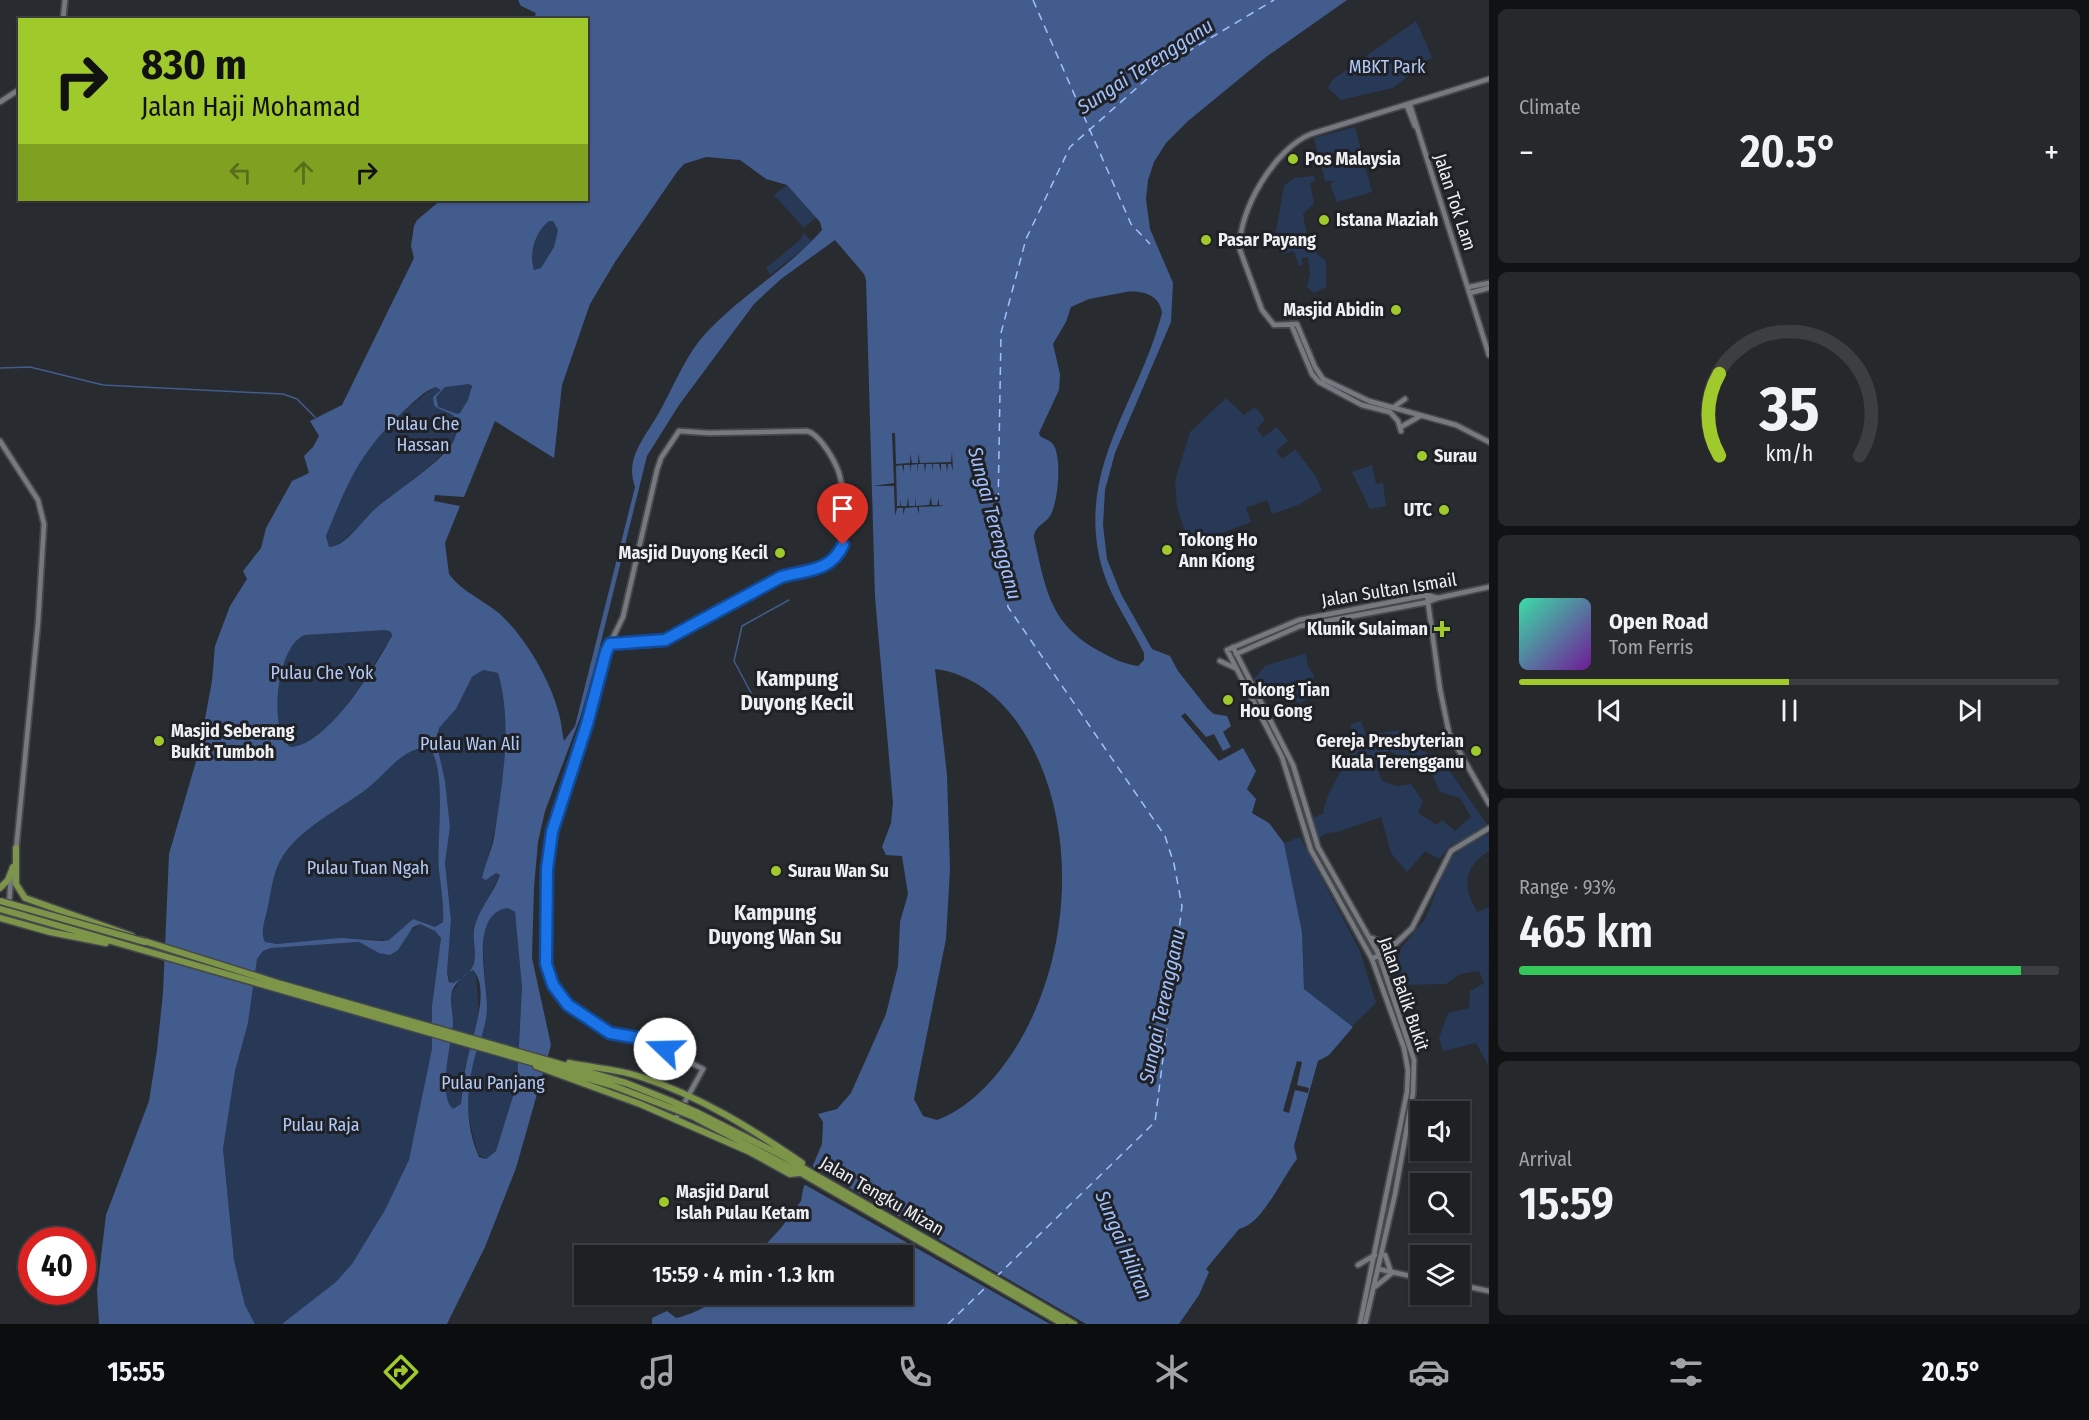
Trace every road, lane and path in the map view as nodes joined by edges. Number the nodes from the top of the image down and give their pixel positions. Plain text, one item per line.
1 (65, 0) edge
2 (63, 18) edge
3 (1489, 79) edge
4 (18, 90) edge
5 (0, 102) edge
6 (1409, 105) junction
7 (1489, 283) edge
8 (1489, 288) edge
9 (1471, 290) junction
10 (1480, 290) junction
11 (1472, 300) junction
12 (1489, 355) edge
13 (1405, 399) dead end
14 (1391, 410) junction
15 (1421, 416) junction
16 (0, 441) edge
17 (1489, 442) edge
18 (1489, 587) edge
19 (1427, 595) junction
20 (1438, 598) junction
21 (1428, 602) junction
22 (610, 644) junction
23 (1233, 647) junction
24 (1248, 648) junction
25 (1227, 650) joint
26 (1236, 653) junction
27 (1230, 656) junction
28 (1220, 661) dead end
29 (1242, 664) junction
30 (1238, 669) junction
31 (1489, 804) edge
32 (1489, 828) edge
33 (16, 848) junction
34 (13, 867) junction
35 (0, 888) edge
36 (0, 894) edge
37 (33, 901) junction
38 (0, 902) edge
39 (0, 909) edge
40 (25, 912) junction
41 (0, 918) edge
42 (53, 924) junction
43 (1370, 936) junction
44 (145, 942) junction
45 (1396, 942) junction
46 (1388, 945) junction
47 (134, 947) junction
48 (1378, 953) junction
49 (1372, 957) junction
50 (281, 987) junction
51 (419, 1026) junction
52 (580, 1073) junction
53 (688, 1095) junction
54 (675, 1120) junction
55 (776, 1156) junction
56 (1384, 1246) junction
57 (1376, 1255) junction
58 (1358, 1265) dead end
59 (1373, 1268) junction
60 (1380, 1270) junction
61 (1392, 1273) junction
62 (1410, 1276) edge
63 (1375, 1287) junction
64 (1470, 1287) edge
65 (1489, 1291) edge
66 (1063, 1324) edge
67 (1074, 1324) edge
68 (1360, 1324) edge
69 (1365, 1324) edge

1 - 2 street
3 - 6 street
4 - 5 street
6 - 9 street, Jalan Tok Lam
6 - 14 street
7 - 9 street
8 - 10 street
9 - 10 street
9 - 11 street
10 - 11 street
11 - 12 street
13 - 14 street
14 - 15 street
14 - 15 street
15 - 17 street
16 - 33 street
18 - 20 street, Jalan Sultan Ismail
19 - 20 street, Jalan Sultan Ismail
19 - 21 street
19 - 23 street, Jalan Sultan Ismail
20 - 21 street, Jalan Sultan Ismail
21 - 24 street, Jalan Sultan Ismail
21 - 31 street
22 - 22 street
22 - 53 street
23 - 25 street, Jalan Sultan Ismail
23 - 26 street, Jalan Balik Bukit
24 - 26 street, Jalan Sultan Ismail
24 - 29 street
25 - 27 street, Jalan Balik Bukit
26 - 27 street, Jalan Sultan Ismail
26 - 29 street, Jalan Balik Bukit
27 - 30 street, Jalan Balik Bukit
28 - 30 street
29 - 43 street, Jalan Balik Bukit
30 - 49 street, Jalan Balik Bukit
32 - 45 street
33 - 34 street
33 - 37 highway
34 - 35 highway
34 - 40 street
36 - 38 highway
37 - 40 highway
37 - 44 highway
38 - 44 highway, bridge
39 - 42 highway
40 - 42 highway
41 - 47 highway
42 - 47 highway
43 - 46 street
43 - 48 street, Jalan Balik Bukit
44 - 50 highway
45 - 46 street
45 - 48 street
46 - 48 street
47 - 50 highway
48 - 49 street
48 - 56 street, Jalan Balik Bukit
49 - 57 street, Jalan Balik Bukit
50 - 51 highway
51 - 52 highway
51 - 52 highway
52 - 53 highway
52 - 54 highway
52 - 55 highway, bridge
53 - 54 street
53 - 55 highway
54 - 55 highway
55 - 66 highway, Jalan Tengku Mizan
55 - 67 highway, Jalan Tengku Mizan
56 - 60 street, Jalan Balik Bukit
56 - 61 street
57 - 58 street
57 - 59 street, Jalan Balik Bukit
59 - 60 street
59 - 68 street, Jalan Balik Bukit
60 - 61 street
60 - 63 street, Jalan Balik Bukit
61 - 62 street
61 - 63 street
63 - 69 street, Jalan Balik Bukit
64 - 65 street

